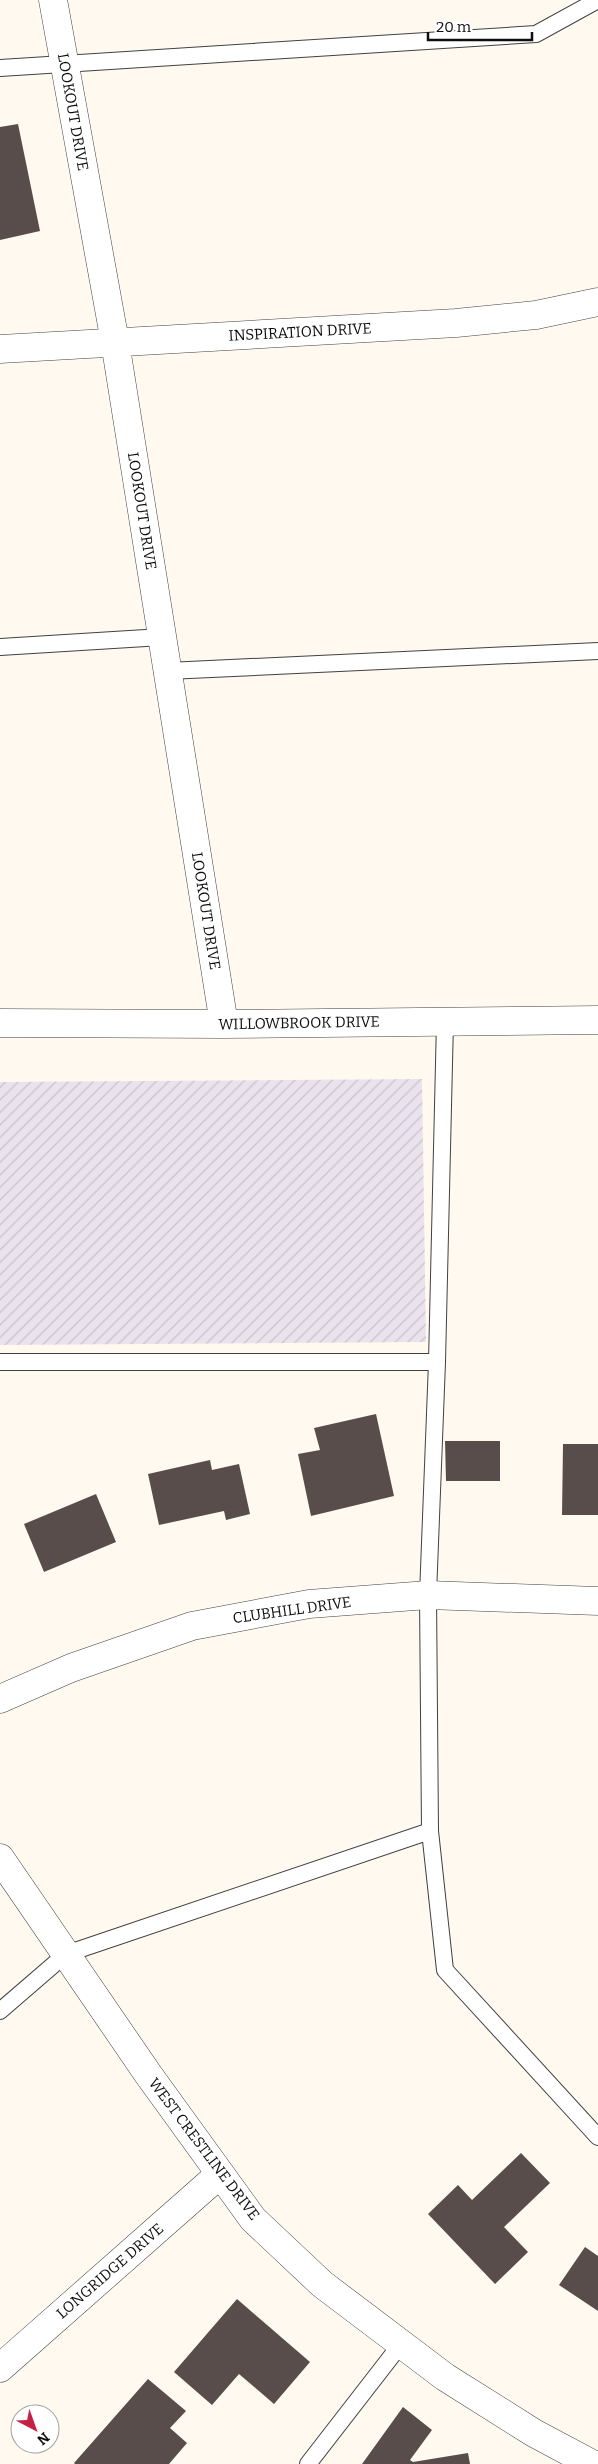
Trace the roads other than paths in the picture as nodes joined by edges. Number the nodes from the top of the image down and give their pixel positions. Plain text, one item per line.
1 (53, 0) edge
2 (598, 0) edge
3 (65, 64) junction
4 (0, 68) edge
5 (598, 302) edge
6 (115, 342) junction
7 (0, 349) edge
8 (162, 637) junction
9 (0, 647) edge
10 (598, 651) edge
11 (167, 671) junction
12 (598, 1020) edge
13 (445, 1021) junction
14 (0, 1023) edge
15 (224, 1024) junction
16 (0, 1362) edge
17 (437, 1362) junction
18 (428, 1595) junction
19 (598, 1601) edge
20 (0, 1699) edge
21 (430, 1831) junction
22 (0, 1858) edge
23 (66, 1954) junction
24 (0, 2011) edge
25 (598, 2137) edge
26 (220, 2174) junction
27 (401, 2344) junction
28 (0, 2368) edge
29 (308, 2464) edge
30 (592, 2464) edge

1 - 3 street, LOOKOUT DRIVE
2 - 3 lane
3 - 4 lane
3 - 6 street, LOOKOUT DRIVE
5 - 6 street, INSPIRATION DRIVE
6 - 7 street, INSPIRATION DRIVE
6 - 8 street, LOOKOUT DRIVE
8 - 9 lane
8 - 11 street, LOOKOUT DRIVE
10 - 11 lane
11 - 15 street, LOOKOUT DRIVE
12 - 13 street, WILLOWBROOK DRIVE
13 - 15 street, WILLOWBROOK DRIVE
13 - 17 lane
14 - 15 street, WILLOWBROOK DRIVE
16 - 17 lane
17 - 18 lane
18 - 19 street, CLUBHILL DRIVE
18 - 20 street, CLUBHILL DRIVE
18 - 21 lane
21 - 23 lane
21 - 25 lane
22 - 23 street, WEST CRESTLINE DRIVE
23 - 24 lane
23 - 26 street, WEST CRESTLINE DRIVE
26 - 27 street, WEST CRESTLINE DRIVE
26 - 28 street, LONGRIDGE DRIVE
27 - 29 lane
27 - 30 street, WEST CRESTLINE DRIVE

